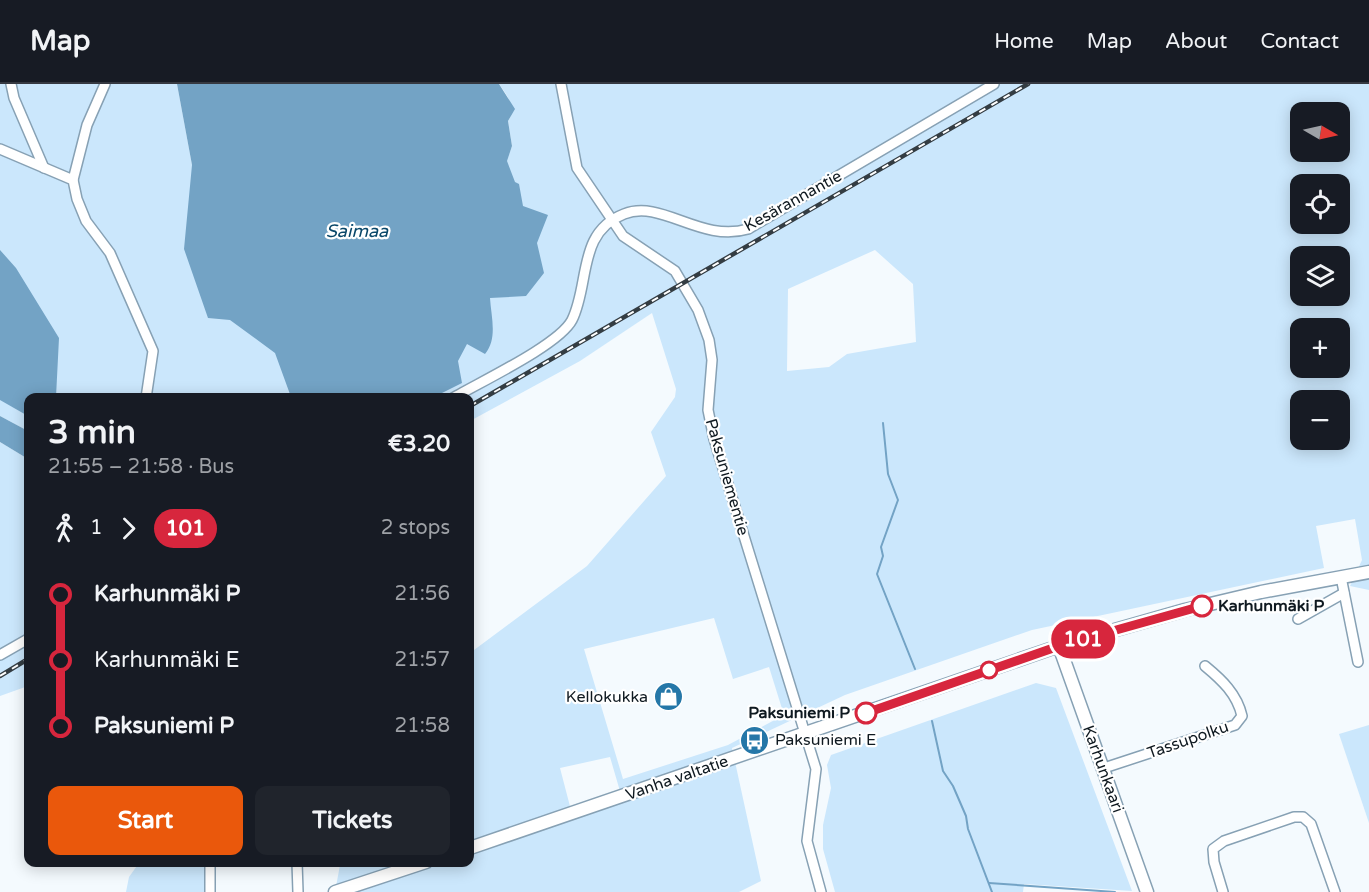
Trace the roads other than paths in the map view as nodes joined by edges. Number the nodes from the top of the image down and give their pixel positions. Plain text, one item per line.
1 (11, 84) edge
2 (105, 84) edge
3 (561, 84) edge
4 (994, 84) edge
5 (0, 149) edge
6 (44, 168) junction
7 (74, 180) junction
8 (612, 221) junction
9 (147, 393) edge
10 (461, 393) edge
11 (1369, 572) edge
12 (1341, 577) junction
13 (1344, 593) junction
14 (1298, 619) dead end
15 (24, 641) edge
16 (1059, 646) junction
17 (0, 655) edge
18 (1358, 662) dead end
19 (1205, 666) dead end
20 (805, 734) junction
21 (1104, 768) junction
22 (474, 847) edge
23 (210, 867) edge
24 (297, 867) edge
25 (411, 867) edge
26 (210, 892) edge
27 (298, 892) edge
28 (335, 892) edge
29 (821, 892) edge
30 (1146, 892) edge
31 (1223, 892) edge
32 (1335, 892) edge

1 - 6 street
2 - 7 street
3 - 8 street, Paksuniementie
4 - 8 street, Kesärannantie
5 - 6 street
6 - 7 street
7 - 9 street
8 - 10 street
8 - 20 street, Paksuniementie
11 - 12 main road, Vanha valtatie
12 - 13 street
12 - 16 main road, Vanha valtatie
13 - 14 street
13 - 18 street
15 - 17 street
16 - 20 main road, Vanha valtatie
16 - 21 main road, Karhunkaari
19 - 21 street, Tassupolku
20 - 22 main road, Vanha valtatie
20 - 29 street, Paksuniementie
21 - 30 main road, Karhunkaari
23 - 26 street
24 - 27 street
25 - 28 main road
31 - 32 street

